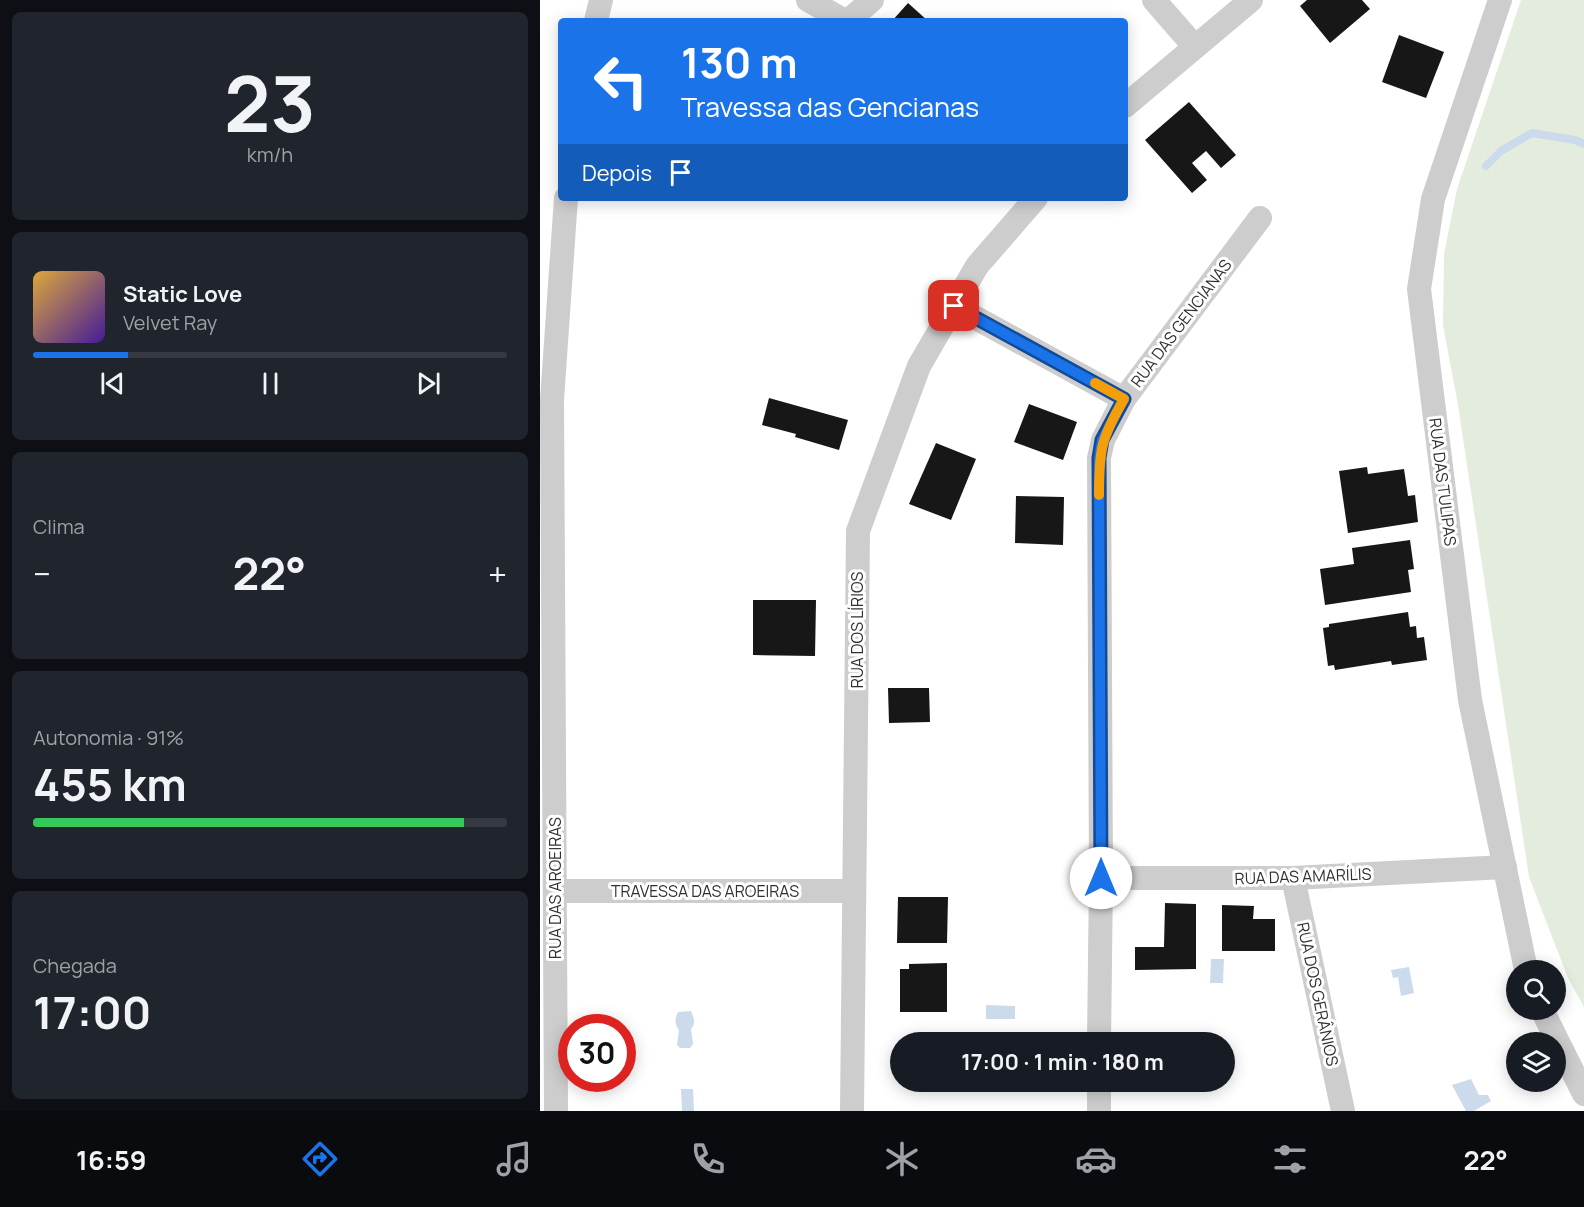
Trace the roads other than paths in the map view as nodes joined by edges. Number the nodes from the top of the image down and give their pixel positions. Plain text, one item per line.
1 (602, 0) edge
2 (808, 0) edge
3 (872, 0) edge
4 (1154, 0) edge
5 (1251, 0) edge
6 (1500, 0) edge
7 (597, 18) edge
8 (841, 18) edge
9 (850, 18) edge
10 (1195, 47) junction
11 (1128, 103) edge
12 (566, 201) edge
13 (1033, 201) edge
14 (1260, 218) dead end
15 (954, 306) junction
16 (1124, 399) junction
17 (546, 419) edge
18 (1505, 867) junction
19 (1101, 878) junction
20 (1293, 878) junction
21 (555, 891) junction
22 (854, 891) junction
23 (1524, 960) edge
24 (1547, 1020) edge
25 (1099, 1032) edge
26 (1099, 1092) edge
27 (1584, 1094) edge
28 (556, 1111) edge
29 (852, 1111) edge
30 (1098, 1111) edge
31 (1342, 1111) edge

1 - 7 street
2 - 8 street
3 - 9 street
4 - 10 street
5 - 10 street
6 - 18 street, RUA DAS TULIPAS
10 - 11 street
12 - 17 street, RUA DAS AROEIRAS
13 - 15 street, RUA DOS LÍRIOS
14 - 16 street, RUA DAS GENCIANAS
15 - 16 street
15 - 22 street, RUA DOS LÍRIOS
16 - 19 street, RUA DAS GENCIANAS
17 - 21 street, RUA DAS AROEIRAS
18 - 20 street, RUA DAS AMARÍLIS
18 - 23 street, RUA DAS TULIPAS
19 - 20 street, RUA DAS AMARÍLIS
19 - 25 street, RUA DAS GENCIANAS
20 - 31 street, RUA DOS GERÂNIOS
21 - 22 street, TRAVESSA DAS AROEIRAS
21 - 28 street, RUA DAS AROEIRAS
22 - 29 street, RUA DOS LÍRIOS
24 - 27 street
26 - 30 street

